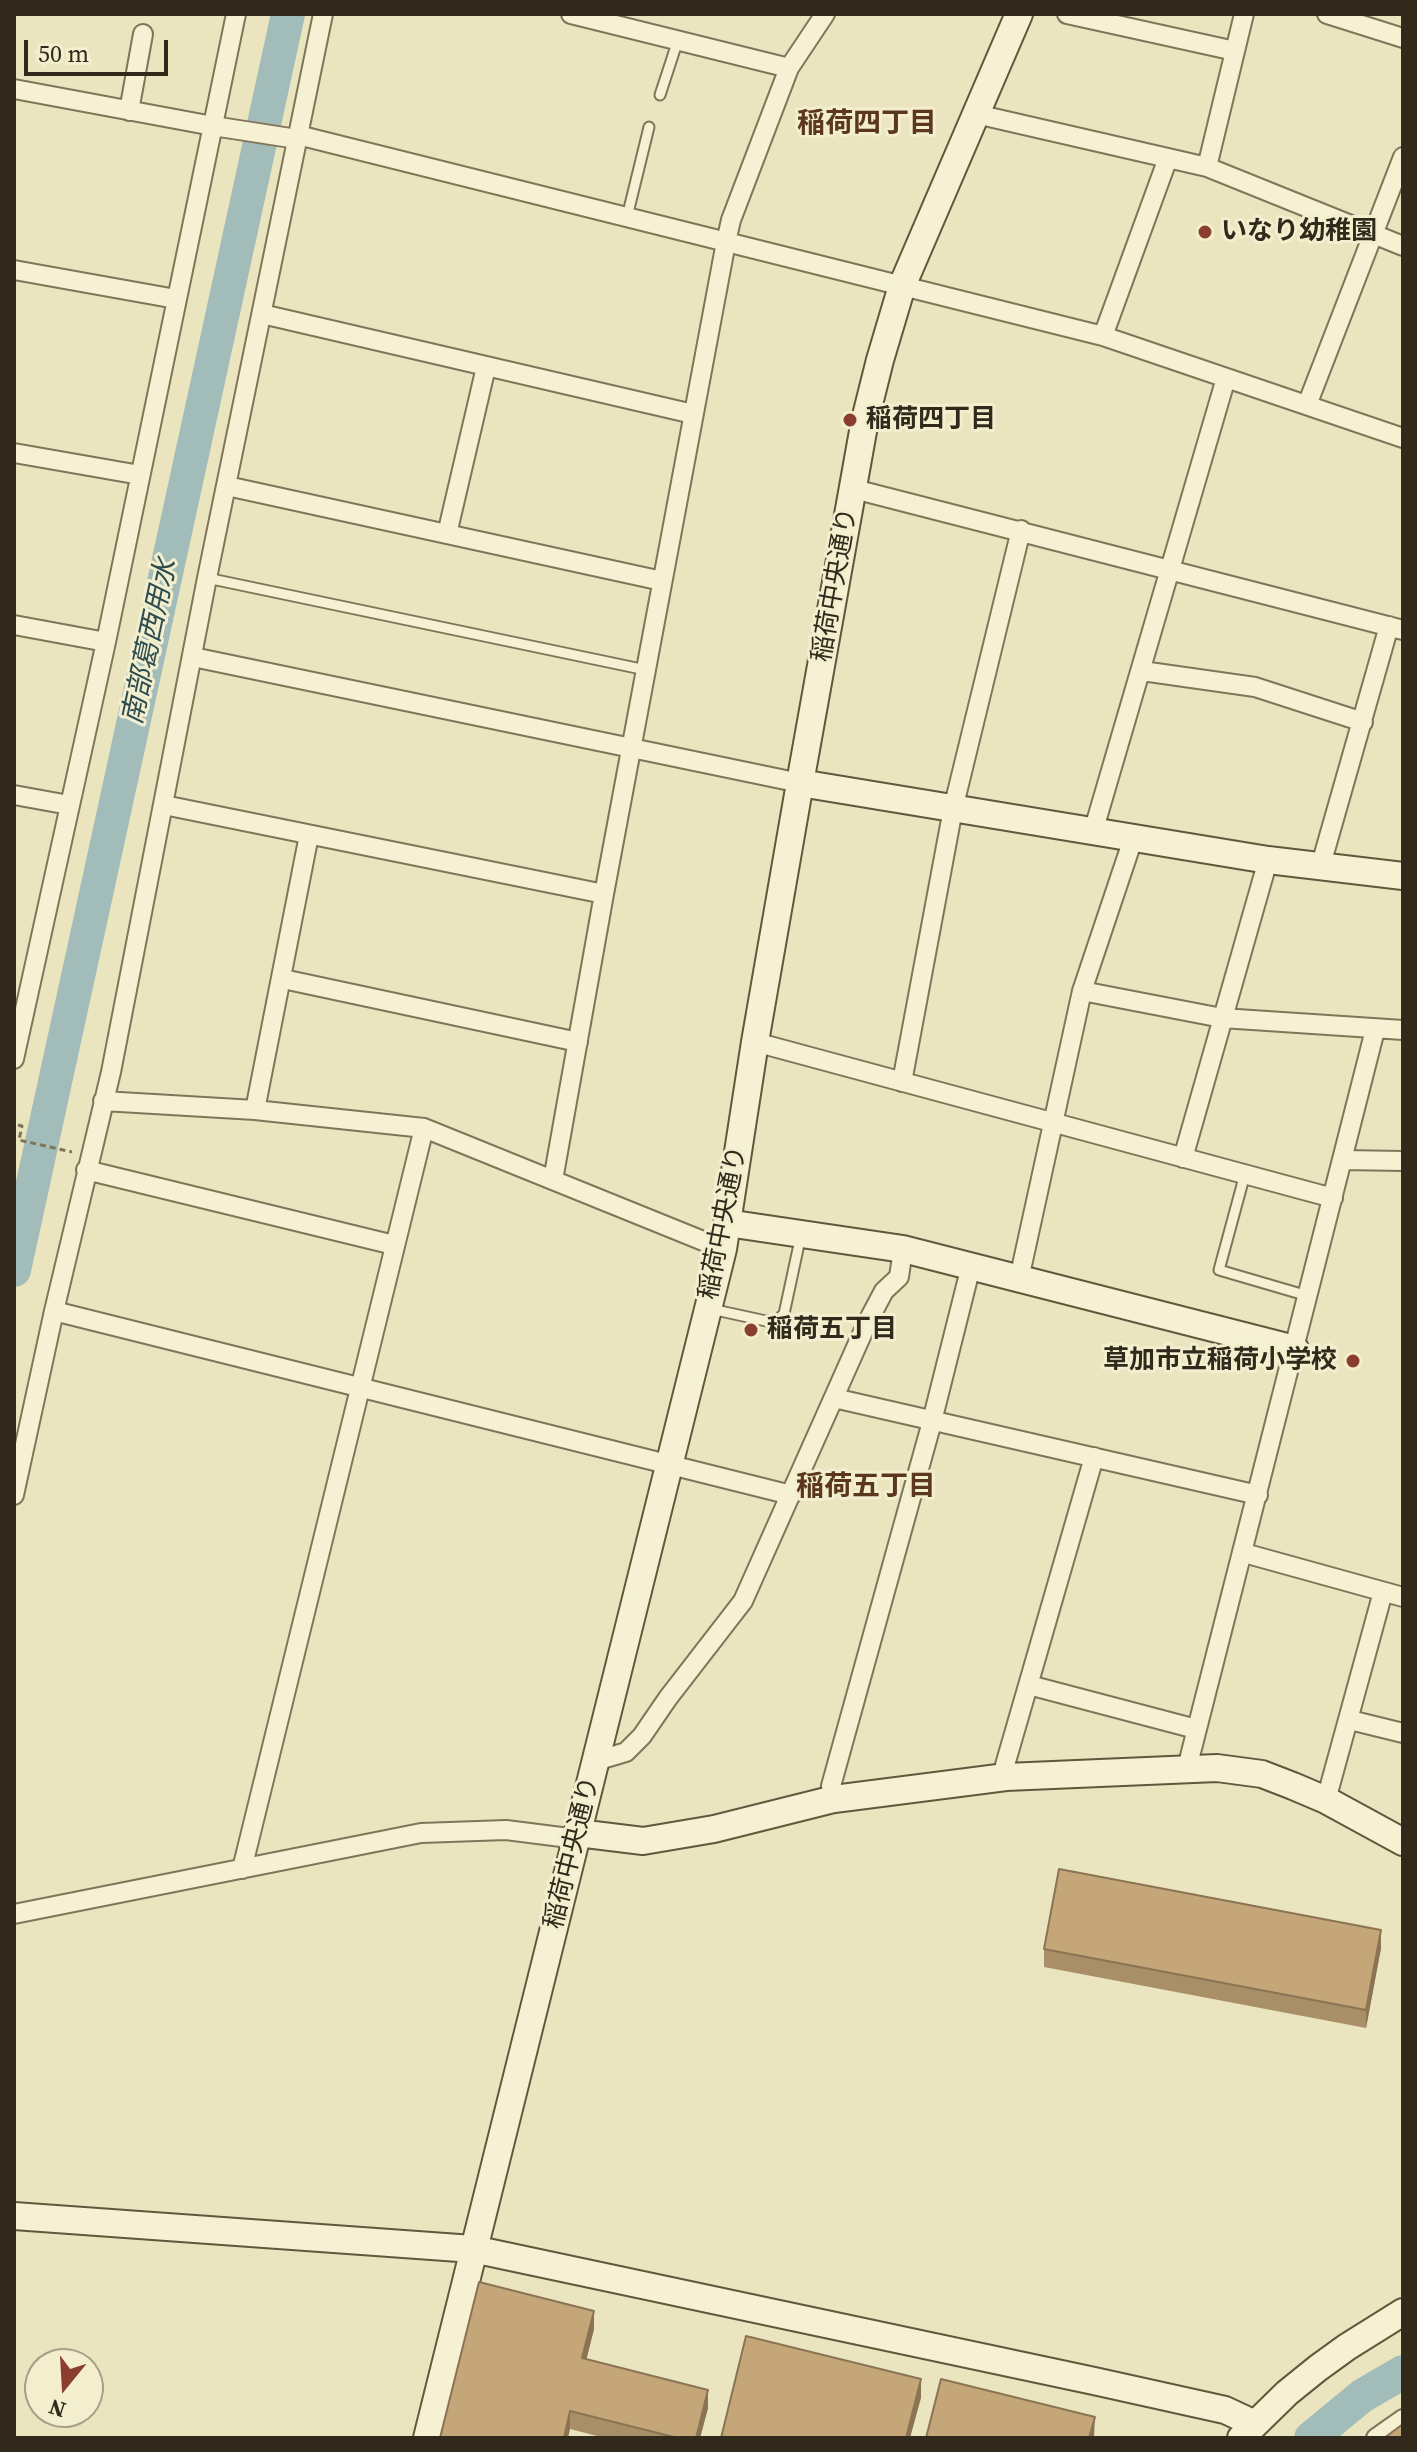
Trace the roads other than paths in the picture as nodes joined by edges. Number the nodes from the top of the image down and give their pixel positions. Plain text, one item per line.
1 (236, 14) edge
2 (323, 14) edge
3 (571, 14) edge
4 (825, 14) edge
5 (1019, 14) edge
6 (1067, 14) edge
7 (1244, 14) edge
8 (1331, 15) edge
9 (143, 34) dead end
10 (1403, 38) edge
11 (678, 40) junction
12 (1235, 51) junction
13 (789, 68) junction
14 (14, 89) edge
15 (660, 95) dead end
16 (129, 111) junction
17 (976, 114) junction
18 (213, 126) junction
19 (649, 127) dead end
20 (297, 137) junction
21 (1403, 157) edge
22 (1168, 158) junction
23 (1207, 167) junction
24 (627, 217) junction
25 (1372, 234) junction
26 (726, 242) junction
27 (1403, 246) edge
28 (14, 270) edge
29 (902, 286) junction
30 (176, 299) junction
31 (262, 314) junction
32 (1103, 336) junction
33 (486, 367) junction
34 (1226, 378) junction
35 (1307, 405) junction
36 (693, 414) junction
37 (1403, 438) edge
38 (14, 453) edge
39 (140, 475) junction
40 (227, 486) junction
41 (854, 489) junction
42 (1021, 530) junction
43 (447, 534) junction
44 (1169, 569) junction
45 (207, 578) junction
46 (662, 581) junction
47 (14, 625) edge
48 (1396, 628) edge
49 (106, 642) junction
50 (193, 657) junction
51 (646, 670) junction
52 (1142, 671) junction
53 (1363, 722) junction
54 (632, 748) junction
55 (800, 783) junction
56 (14, 795) edge
57 (69, 805) junction
58 (164, 805) junction
59 (953, 809) junction
60 (1093, 832) junction
61 (309, 835) junction
62 (1133, 839) junction
63 (1268, 860) junction
64 (1320, 868) junction
65 (1403, 876) edge
66 (604, 894) junction
67 (14, 969) edge
68 (33, 972) junction
69 (283, 979) junction
70 (1082, 991) junction
71 (1222, 1018) junction
72 (1375, 1030) junction
73 (1403, 1030) edge
74 (578, 1042) junction
75 (755, 1042) junction
76 (14, 1059) edge
77 (902, 1082) junction
78 (103, 1101) junction
79 (255, 1110) junction
80 (1052, 1124) junction
81 (424, 1128) junction
82 (1183, 1158) junction
83 (1343, 1160) junction
84 (1403, 1161) edge
85 (86, 1170) junction
86 (1245, 1174) junction
87 (553, 1180) junction
88 (1333, 1198) junction
89 (727, 1223) junction
90 (801, 1234) junction
91 (394, 1245) junction
92 (723, 1249) junction
93 (903, 1249) junction
94 (971, 1266) junction
95 (1019, 1279) junction
96 (1308, 1296) junction
97 (708, 1308) junction
98 (54, 1311) junction
99 (1295, 1349) junction
100 (360, 1387) junction
101 (834, 1398) junction
102 (932, 1420) junction
103 (1094, 1457) junction
104 (670, 1465) junction
105 (14, 1495) edge
106 (791, 1495) junction
107 (1258, 1495) junction
108 (1244, 1553) junction
109 (1383, 1592) junction
110 (1403, 1597) edge
111 (1029, 1685) junction
112 (1350, 1720) junction
113 (1196, 1729) junction
114 (1403, 1733) edge
115 (596, 1761) junction
116 (1187, 1768) junction
117 (1006, 1777) junction
118 (834, 1799) junction
119 (1326, 1800) junction
120 (578, 1836) junction
121 (1403, 1842) edge
122 (242, 1869) junction
123 (14, 1914) edge
124 (14, 2216) edge
125 (473, 2249) junction
126 (1403, 2312) edge
127 (1403, 2419) edge
128 (1248, 2431) edge
129 (427, 2438) edge
130 (1376, 2438) edge

1 - 18 street
2 - 20 street
3 - 11 street
4 - 13 street
5 - 17 street, 稲荷中央通り
6 - 12 street
7 - 12 street
8 - 10 street
9 - 16 street
11 - 13 street
11 - 15 lane
12 - 23 street
13 - 26 street
14 - 16 street
16 - 18 street
17 - 22 street
17 - 29 street, 稲荷中央通り
18 - 20 street
18 - 30 street
19 - 24 lane
20 - 24 street
20 - 31 street
21 - 25 street
22 - 23 street
22 - 32 street
23 - 25 street
24 - 26 street
25 - 27 street
25 - 35 street
26 - 29 street
26 - 36 street
28 - 30 street
29 - 32 street
29 - 41 street, 稲荷中央通り
30 - 39 street
31 - 33 street
31 - 40 street
32 - 34 street
33 - 36 street
33 - 43 street
34 - 35 street
34 - 44 street
35 - 37 street
36 - 46 street
38 - 39 street
39 - 49 street
40 - 43 street
40 - 45 street
41 - 42 street
41 - 55 street, 稲荷中央通り
42 - 44 street
42 - 59 street
43 - 46 street
44 - 48 street
44 - 52 street
45 - 50 street
45 - 51 lane
46 - 51 street
47 - 49 street
48 - 53 street
49 - 57 street
50 - 54 street
50 - 58 street
51 - 54 street
52 - 53 street
52 - 60 street
53 - 64 street
54 - 55 street
54 - 66 street
55 - 59 street
55 - 75 street, 稲荷中央通り
56 - 57 street
57 - 68 street
58 - 61 street
58 - 78 street
59 - 60 street
59 - 77 street
60 - 62 street
61 - 66 street
61 - 69 street
62 - 63 street
62 - 70 street
63 - 64 street
63 - 71 street
64 - 65 street
66 - 74 street
67 - 68 street
68 - 76 street
69 - 74 street
69 - 79 street
70 - 71 street
70 - 80 street
71 - 72 street
71 - 82 street
72 - 73 street
72 - 83 street
74 - 87 street
75 - 77 street
75 - 89 street, 稲荷中央通り
77 - 80 street
78 - 79 street
78 - 85 street
79 - 81 street
80 - 82 street
80 - 95 street
81 - 87 street
81 - 91 street
82 - 86 street
83 - 84 street
83 - 88 street
85 - 91 street
85 - 98 street
86 - 88 street
86 - 96 lane
87 - 92 street
88 - 96 street
89 - 90 street
89 - 92 street, 稲荷中央通り
90 - 93 street
90 - 97 lane
91 - 100 street
92 - 97 street, 稲荷中央通り
93 - 94 street
93 - 101 street
94 - 95 street
94 - 102 street
95 - 99 street
96 - 99 street
97 - 104 street, 稲荷中央通り
98 - 100 street
98 - 105 street
99 - 107 street
100 - 104 street
100 - 122 street
101 - 102 street
101 - 106 street
102 - 103 street
102 - 118 street
103 - 107 street
103 - 111 street
104 - 106 street
104 - 115 street, 稲荷中央通り
106 - 115 street
107 - 108 street
108 - 109 street
108 - 113 street
109 - 110 street
109 - 112 street
111 - 113 street
111 - 117 street
112 - 114 street
112 - 119 street
113 - 116 street
115 - 120 street, 稲荷中央通り
116 - 117 street
116 - 119 street
117 - 118 street
118 - 120 street
119 - 121 street
120 - 122 street
120 - 125 street, 稲荷中央通り
122 - 123 street
124 - 125 street
125 - 128 street
125 - 129 street, 稲荷中央通り
126 - 128 street
127 - 130 street

